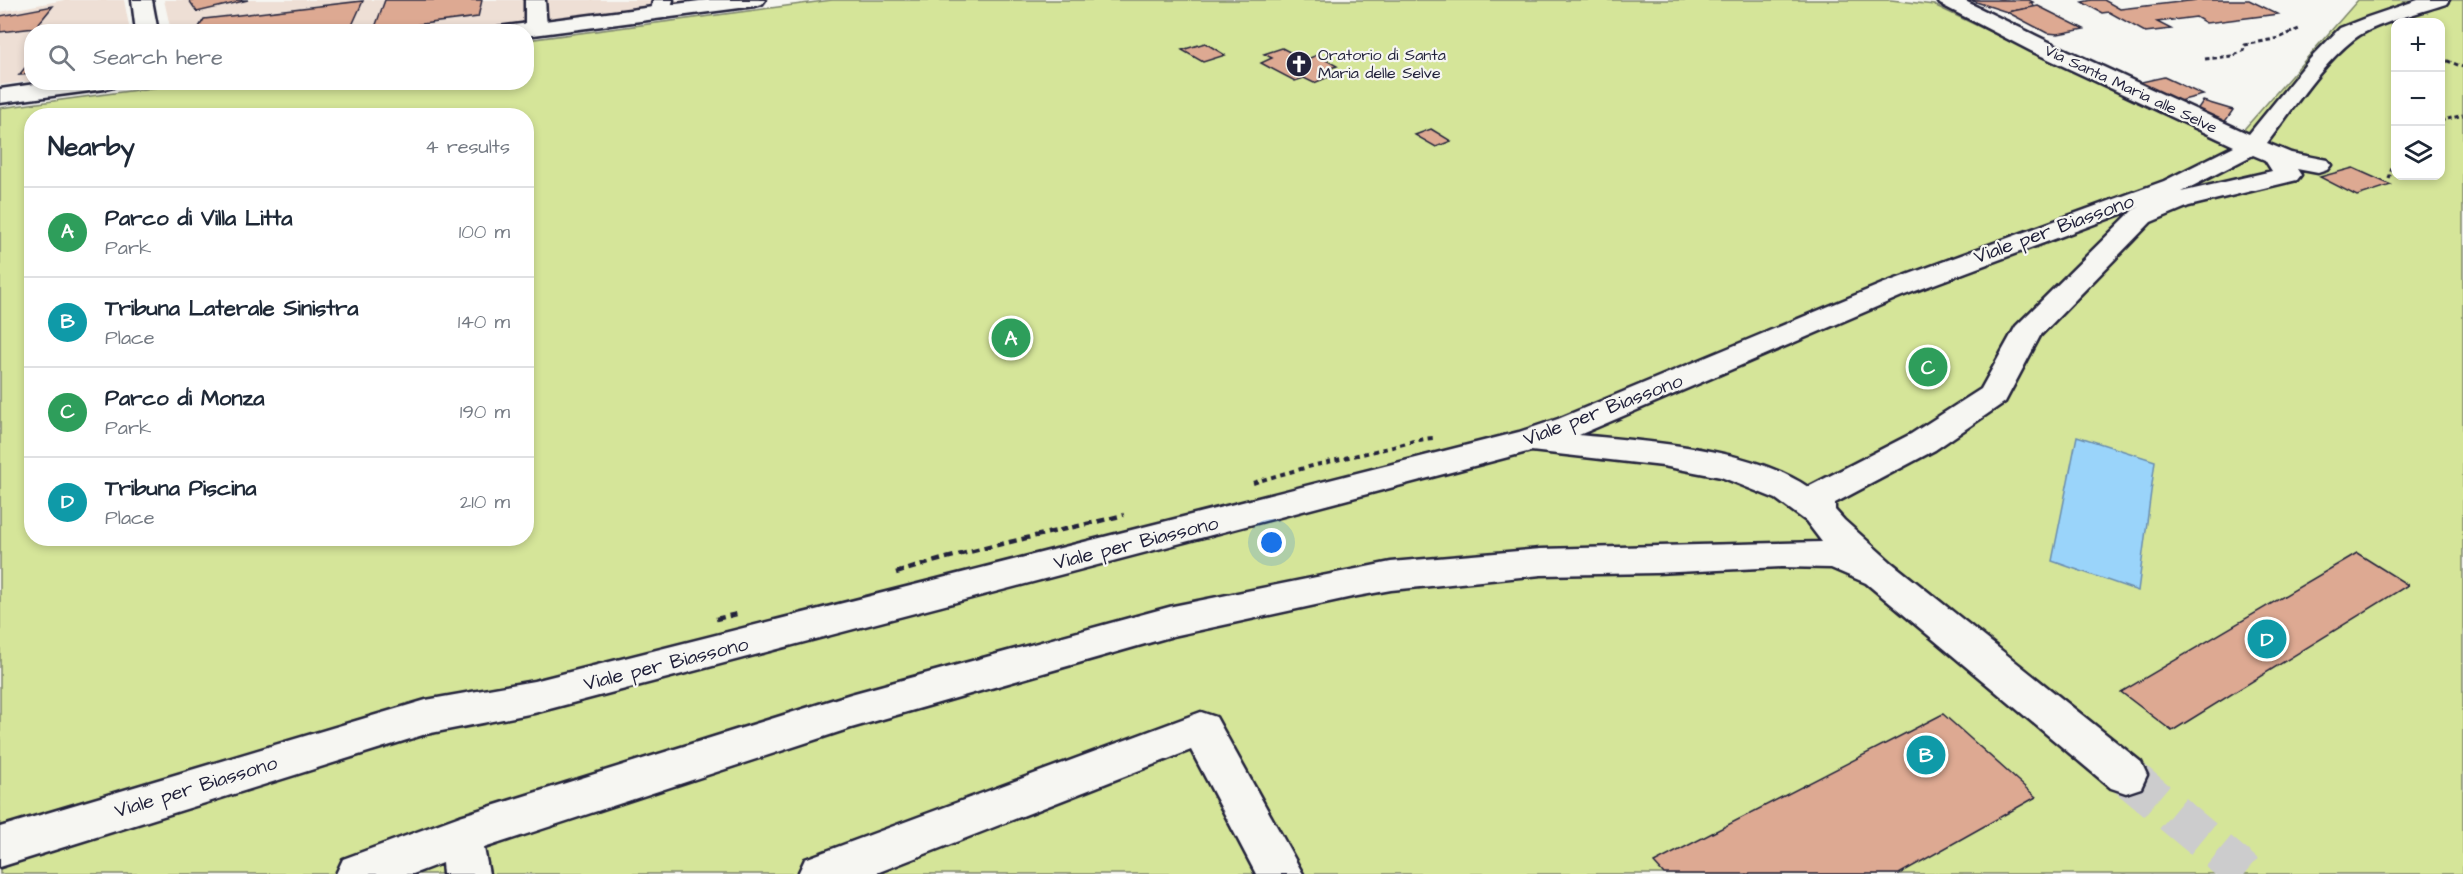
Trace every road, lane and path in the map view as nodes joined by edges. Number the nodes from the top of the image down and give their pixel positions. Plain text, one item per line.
1 (142, 0) edge
2 (536, 0) edge
3 (755, 0) edge
4 (1947, 0) edge
5 (2439, 0) edge
6 (662, 6) edge
7 (146, 24) edge
8 (536, 28) joint
9 (2301, 28) dead end
10 (2205, 59) dead end
11 (2445, 60) edge
12 (2463, 67) edge
13 (45, 90) edge
14 (0, 96) edge
15 (2463, 115) edge
16 (2445, 120) edge
17 (2257, 150) junction
18 (2318, 165) dead end
19 (2391, 171) edge
20 (2389, 179) dead end
21 (1445, 437) dead end
22 (1527, 441) junction
23 (1244, 486) dead end
24 (1818, 512) junction
25 (1133, 514) dead end
26 (1879, 573) junction
27 (893, 574) dead end
28 (748, 612) dead end
29 (713, 620) dead end
30 (2126, 775) tunnel mouth
31 (0, 847) edge
32 (463, 855) edge
33 (359, 874) edge
34 (821, 874) edge
35 (1280, 874) edge

1 - 7 street
2 - 8 street
3 - 6 street
4 - 17 street, Via Santa Maria alle Selve
5 - 17 street, Viale per Biassono
6 - 8 street
9 - 10 path
11 - 12 path
13 - 14 street
15 - 16 path
17 - 18 street, Via Santa Maria alle Selve
17 - 22 street, Viale per Biassono
17 - 24 street
19 - 20 path
21 - 23 path
22 - 24 street
22 - 31 street, Viale per Biassono
24 - 26 street
25 - 27 path
26 - 30 street
26 - 32 street
28 - 29 path
32 - 33 street
34 - 35 street

